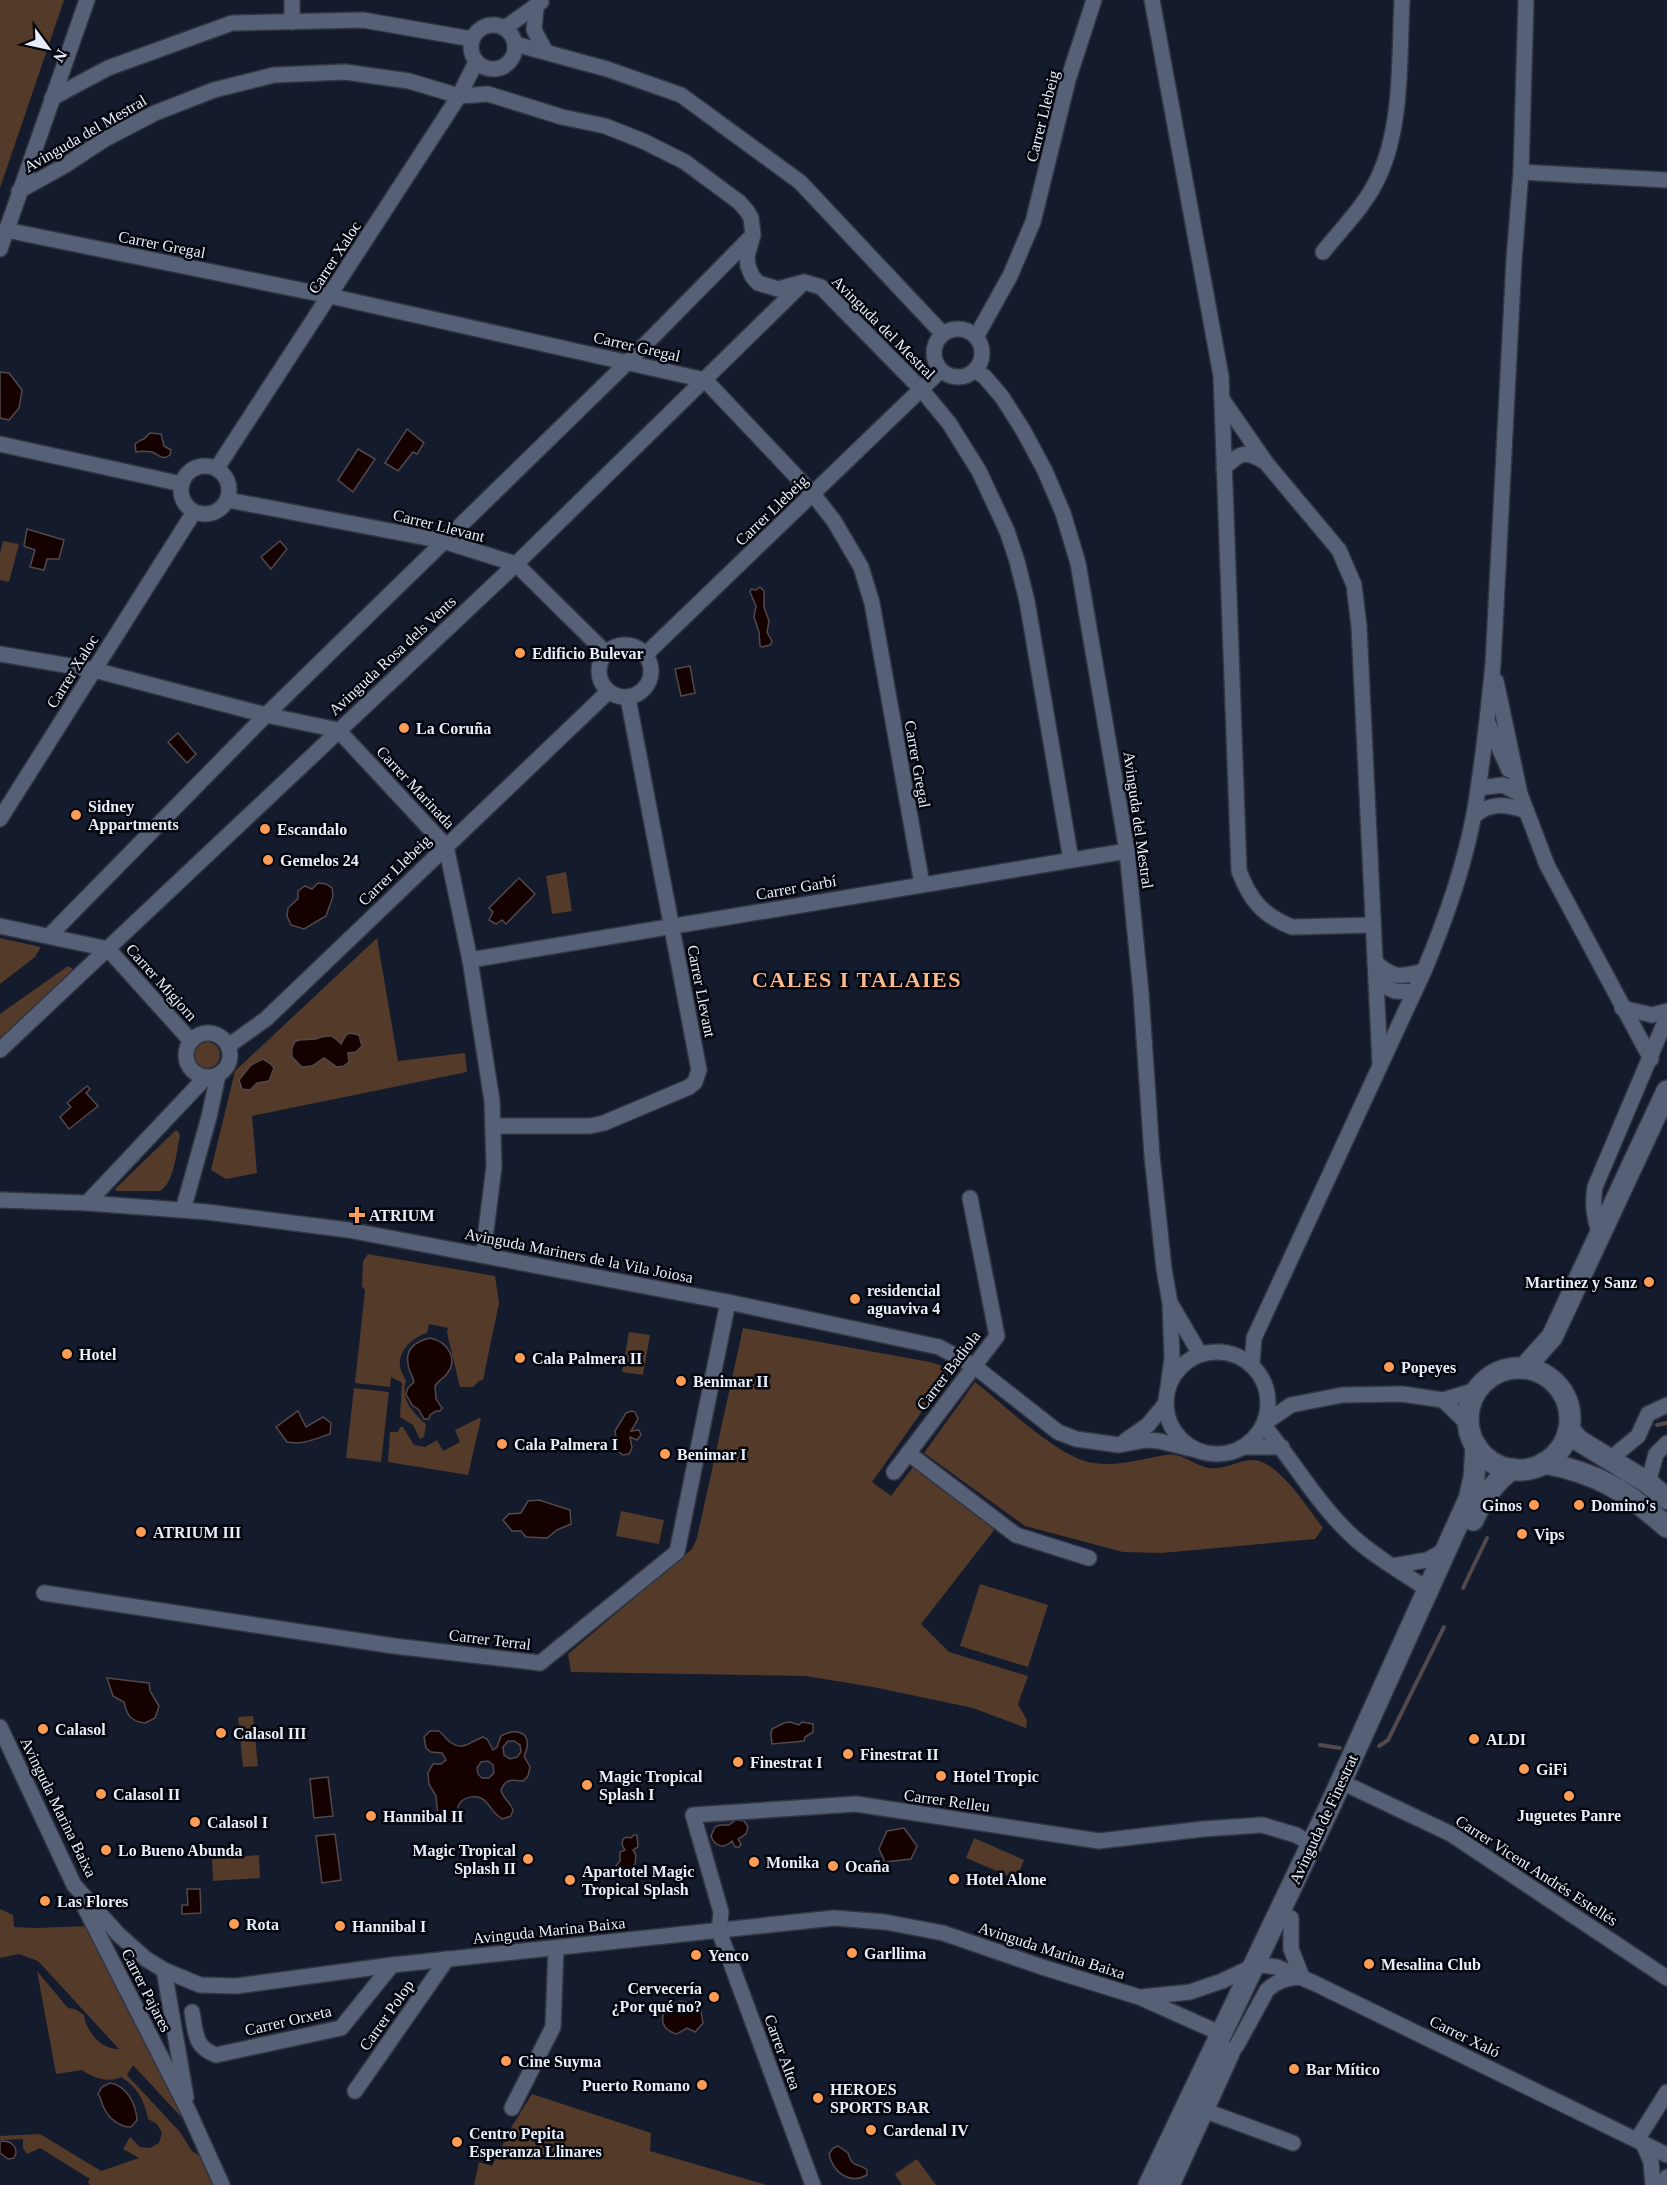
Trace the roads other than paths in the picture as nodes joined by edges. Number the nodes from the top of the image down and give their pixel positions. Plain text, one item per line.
1 (87, 0) edge
2 (292, 0) edge
3 (1094, 0) edge
4 (1152, 0) edge
5 (1402, 0) edge
6 (1526, 0) edge
7 (539, 4) edge
8 (292, 22) junction
9 (505, 28) junction
10 (472, 39) junction
11 (515, 44) junction
12 (546, 52) junction
13 (476, 62) junction
14 (459, 96) junction
15 (52, 98) junction
16 (1521, 172) junction
17 (1667, 180) edge
18 (19, 191) junction
19 (6, 231) junction
20 (753, 235) junction
21 (0, 249) edge
22 (1323, 252) dead end
23 (804, 282) junction
24 (330, 296) junction
25 (943, 334) junction
26 (976, 337) junction
27 (628, 362) junction
28 (940, 371) junction
29 (975, 371) junction
30 (705, 380) junction
31 (921, 389) junction
32 (1222, 399) junction
33 (0, 444) edge
34 (1268, 464) junction
35 (217, 468) junction
36 (1224, 468) junction
37 (182, 484) junction
38 (813, 494) junction
39 (228, 500) junction
40 (194, 512) junction
41 (444, 541) junction
42 (516, 564) junction
43 (606, 653) junction
44 (0, 654) edge
45 (645, 655) junction
46 (1493, 664) junction
47 (94, 670) junction
48 (608, 692) junction
49 (628, 698) junction
50 (266, 716) junction
51 (1488, 723) junction
52 (338, 730) junction
53 (1478, 788) junction
54 (1520, 794) junction
55 (1526, 811) junction
56 (1474, 816) junction
57 (0, 819) edge
58 (446, 846) junction
59 (1127, 851) junction
60 (1071, 860) junction
61 (922, 884) junction
62 (1373, 925) junction
63 (0, 926) edge
64 (671, 926) junction
65 (49, 936) junction
66 (108, 949) junction
67 (470, 960) junction
68 (1375, 962) junction
69 (1424, 971) junction
70 (1376, 982) junction
71 (1414, 992) junction
72 (1622, 1008) junction
73 (1667, 1011) edge
74 (1667, 1017) edge
75 (191, 1041) junction
76 (228, 1046) junction
77 (0, 1050) edge
78 (1651, 1059) junction
79 (1380, 1067) junction
80 (212, 1076) junction
81 (1667, 1093) edge
82 (493, 1126) junction
83 (970, 1198) dead end
84 (0, 1200) edge
85 (87, 1203) junction
86 (183, 1210) junction
87 (1601, 1236) junction
88 (483, 1255) junction
89 (728, 1302) junction
90 (1170, 1303) junction
91 (1552, 1336) junction
92 (1254, 1338) junction
93 (1228, 1352) junction
94 (1200, 1354) junction
95 (1252, 1364) junction
96 (974, 1366) junction
97 (1524, 1368) junction
98 (1552, 1380) junction
99 (1477, 1390) junction
100 (1167, 1395) junction
101 (1268, 1397) junction
102 (1443, 1400) junction
103 (1291, 1405) junction
104 (1667, 1405) edge
105 (1265, 1424) junction
106 (1469, 1425) junction
107 (1569, 1429) junction
108 (1638, 1436) junction
109 (1119, 1445) junction
110 (1476, 1446) junction
111 (1663, 1446) edge
112 (1243, 1447) junction
113 (1282, 1447) junction
114 (1196, 1450) junction
115 (908, 1453) junction
116 (1610, 1459) junction
117 (1544, 1463) junction
118 (1512, 1469) junction
119 (894, 1472) dead end
120 (1648, 1483) junction
121 (1667, 1499) edge
122 (1667, 1527) edge
123 (1445, 1550) junction
124 (1089, 1558) dead end
125 (1392, 1566) junction
126 (1427, 1589) junction
127 (44, 1593) dead end
128 (0, 1727) edge
129 (1350, 1786) junction
130 (1311, 1844) junction
131 (74, 1885) junction
132 (1291, 1918) junction
133 (719, 1931) junction
134 (556, 1948) junction
135 (447, 1959) junction
136 (1262, 1960) junction
137 (392, 1965) junction
138 (164, 1970) junction
139 (1295, 1977) junction
140 (1667, 1978) edge
141 (1139, 1997) junction
142 (192, 2012) dead end
143 (1244, 2020) junction
144 (1222, 2034) junction
145 (1226, 2058) junction
146 (355, 2091) dead end
147 (1667, 2091) edge
148 (512, 2108) dead end
149 (1203, 2110) junction
150 (189, 2112) junction
151 (1640, 2142) junction
152 (1293, 2143) dead end
153 (1667, 2155) edge
154 (1667, 2177) edge
155 (222, 2185) edge
156 (813, 2185) edge
157 (1149, 2185) edge
158 (1169, 2185) edge
159 (1653, 2185) edge
160 (1661, 2185) edge

1 - 15 street
2 - 8 street
3 - 26 street, Carrer Llebeig
4 - 32 street
5 - 22 street
6 - 16 street
7 - 9 street
7 - 12 street
8 - 10 street
8 - 15 street
9 - 10 street
9 - 11 street
10 - 13 street
11 - 12 street
11 - 13 street
12 - 25 street
13 - 14 street, Carrer Xaloc
14 - 18 street, Avinguda del Mestral
14 - 20 street, Avinguda del Mestral
14 - 24 street, Carrer Xaloc
15 - 18 street
16 - 17 street
16 - 46 street
18 - 19 street
19 - 21 street
19 - 24 street, Carrer Gregal
20 - 23 street, Avinguda del Mestral
20 - 27 street
23 - 30 street, Avinguda Rosa dels Vents
23 - 31 street, Avinguda del Mestral
24 - 27 street, Carrer Gregal
24 - 35 street, Carrer Xaloc
25 - 26 street
25 - 28 street
26 - 29 street
27 - 30 street, Carrer Gregal
27 - 41 street
28 - 29 street
28 - 31 street, Carrer Llebeig
29 - 59 street, Avinguda del Mestral
30 - 38 street, Carrer Gregal
30 - 42 street, Avinguda Rosa dels Vents
31 - 38 street, Carrer Llebeig
31 - 60 street, Avinguda del Mestral
32 - 34 street
32 - 36 street
33 - 37 street
34 - 36 street
34 - 62 street
35 - 37 street
35 - 39 street
36 - 62 street
37 - 40 street
38 - 45 street, Carrer Llebeig
38 - 61 street, Carrer Gregal
39 - 40 street
39 - 41 street, Carrer Llevant
40 - 47 street, Carrer Xaloc
41 - 42 street, Carrer Llevant
41 - 50 street
42 - 43 street, Carrer Llevant
42 - 52 street, Avinguda Rosa dels Vents
43 - 45 street
43 - 48 street
44 - 47 street
45 - 49 street
46 - 51 street
46 - 54 street
47 - 50 street
47 - 57 street, Carrer Xaloc
48 - 49 street
48 - 58 street, Carrer Llebeig
49 - 64 street, Carrer Llevant
50 - 52 street
50 - 65 street
51 - 53 street
51 - 54 street
52 - 58 street, Carrer Marinada
52 - 66 street, Avinguda Rosa dels Vents
53 - 54 street
53 - 56 street
54 - 55 street
55 - 56 street
55 - 72 street
56 - 69 street
58 - 67 street, Carrer Marinada
58 - 76 street, Carrer Llebeig
59 - 60 street, Carrer Garbí
59 - 90 street, Avinguda del Mestral
60 - 61 street, Carrer Garbí
61 - 64 street, Carrer Garbí
62 - 68 street
63 - 65 street, Carrer Migjorn
64 - 67 street, Carrer Garbí
64 - 82 street, Carrer Llevant
65 - 66 street, Carrer Migjorn
66 - 75 street, Carrer Migjorn
66 - 77 street, Avinguda Rosa dels Vents
67 - 82 street, Carrer Marinada
68 - 69 street
68 - 70 street
69 - 71 street
70 - 71 street
70 - 79 street
71 - 79 street
72 - 73 street
72 - 78 street
74 - 78 street
75 - 76 street
75 - 80 street
76 - 80 street
78 - 87 street
79 - 92 street
80 - 85 street
80 - 86 street
81 - 87 main road
82 - 88 street, Carrer Marinada
83 - 96 street, Carrer Badiola
84 - 85 street, Avinguda Mariners de la Vila Joiosa
85 - 86 street, Avinguda Mariners de la Vila Joiosa
86 - 88 street, Avinguda Mariners de la Vila Joiosa
87 - 91 main road
88 - 89 street, Avinguda Mariners de la Vila Joiosa
89 - 96 street, Avinguda Mariners de la Vila Joiosa
89 - 127 street, Carrer Terral
90 - 94 street, Avinguda del Mestral
90 - 100 street, Avinguda del Mestral
91 - 97 main road
91 - 98 main road
92 - 93 street
92 - 95 street
93 - 94 street
93 - 95 street
94 - 100 street
95 - 101 street
96 - 109 street, Avinguda Mariners de la Vila Joiosa
96 - 115 street, Carrer Badiola
97 - 98 main road
97 - 99 main road
98 - 107 main road
99 - 102 street
99 - 106 main road
100 - 109 street
100 - 114 street
101 - 103 street
101 - 105 street
102 - 103 street
102 - 106 street
103 - 105 street
104 - 108 street
105 - 112 street
105 - 113 street
106 - 110 main road
107 - 116 main road
107 - 117 main road
108 - 111 street
108 - 116 street
109 - 114 street, Avinguda Mariners de la Vila Joiosa
110 - 118 main road
110 - 123 main road, Avinguda de Finestrat
111 - 120 street
112 - 113 street
112 - 114 street
113 - 125 street
115 - 119 street, Carrer Badiola
115 - 124 street
116 - 120 main road
117 - 118 main road
117 - 122 main road
118 - 129 main road, Avinguda de Finestrat
120 - 121 main road
123 - 125 street
123 - 126 main road, Avinguda de Finestrat
125 - 126 street
126 - 130 main road, Avinguda de Finestrat
128 - 131 street, Avinguda Marina Baixa
129 - 132 main road, Avinguda de Finestrat
129 - 140 street, Carrer Vicent Andrés Estellés
130 - 133 street, Carrer Relleu
130 - 136 main road, Avinguda de Finestrat
131 - 138 street, Avinguda Marina Baixa
131 - 150 street, Carrer Pajares
132 - 136 main road, Avinguda de Finestrat
132 - 139 street
133 - 134 street, Avinguda Marina Baixa
133 - 141 street, Avinguda Marina Baixa
133 - 156 street, Carrer Altea
134 - 135 street, Avinguda Marina Baixa
134 - 148 street
135 - 137 street, Avinguda Marina Baixa
135 - 146 street, Carrer Polop
136 - 139 street, Carrer Xaló
136 - 141 street
136 - 143 main road, Avinguda de Finestrat
136 - 144 main road, Avinguda de Finestrat
137 - 138 street, Avinguda Marina Baixa
137 - 142 street, Carrer Orxeta
138 - 150 street, Carrer Pajares
139 - 145 street
139 - 151 street, Carrer Xaló
141 - 144 street, Avinguda Marina Baixa
143 - 144 street
143 - 145 main road, Avinguda de Finestrat
144 - 145 street
144 - 157 main road, Avinguda de Finestrat
145 - 149 main road, Avinguda de Finestrat
147 - 151 street
149 - 152 street
149 - 158 main road, Avinguda de Finestrat
150 - 155 street, Carrer Pajares
151 - 153 street, Carrer Xaló
151 - 159 street
154 - 160 street

